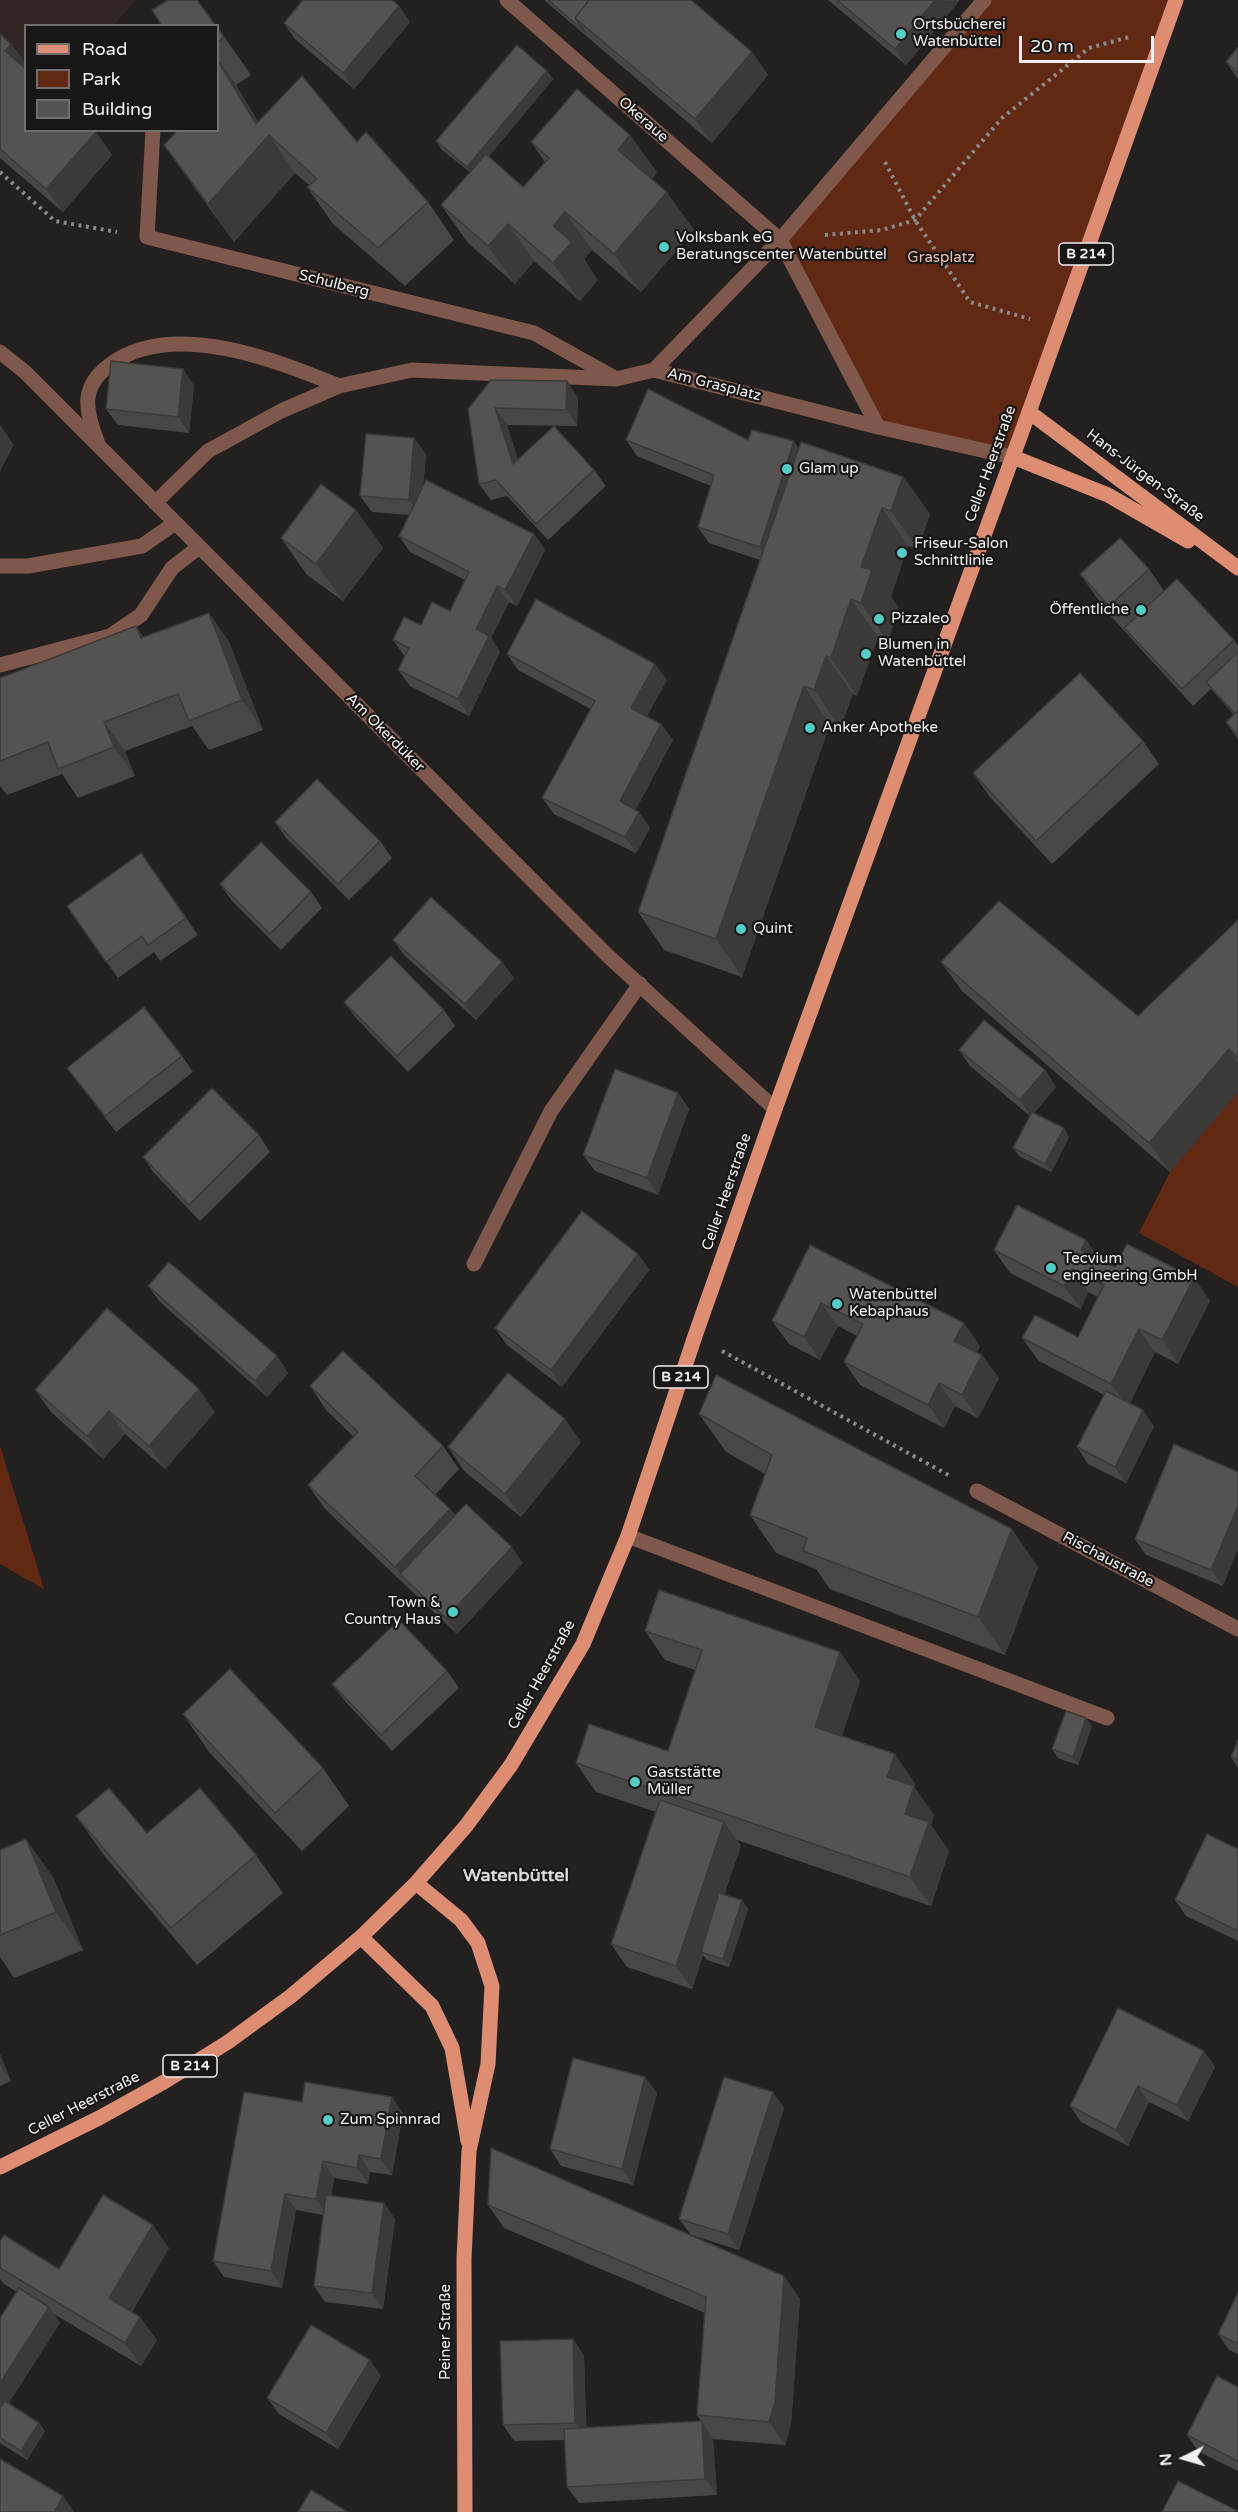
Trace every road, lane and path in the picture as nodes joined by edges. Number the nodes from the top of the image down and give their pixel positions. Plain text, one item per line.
1 (507, 0) edge
2 (984, 0) edge
3 (1176, 0) edge
4 (1165, 28) junction
5 (153, 132) edge
6 (871, 132) junction
7 (0, 172) edge
8 (915, 220) junction
9 (147, 237) junction
10 (780, 240) junction
11 (1060, 327) junction
12 (0, 352) edge
13 (654, 370) junction
14 (616, 379) junction
15 (339, 386) junction
16 (1029, 412) junction
17 (878, 427) junction
18 (99, 447) junction
19 (1013, 457) junction
20 (155, 503) junction
21 (175, 523) junction
22 (199, 547) junction
23 (0, 566) edge
24 (1238, 569) edge
25 (0, 665) edge
26 (640, 984) junction
27 (775, 1109) junction
28 (474, 1264) dead end
29 (695, 1336) junction
30 (977, 1491) joint
31 (628, 1536) junction
32 (1238, 1629) edge
33 (1107, 1718) dead end
34 (416, 1883) junction
35 (362, 1937) junction
36 (469, 2151) junction
37 (0, 2167) edge
38 (465, 2512) edge

1 - 10 street, Okeraue
2 - 6 street, Am Grasplatz
3 - 4 main road, Celler Heerstraße / B 214
4 - 8 path
4 - 11 main road, Celler Heerstraße / B 214
5 - 9 street
6 - 8 path
6 - 10 street, Am Grasplatz
7 - 9 path
8 - 10 path
8 - 11 path
9 - 14 street, Schulberg
10 - 13 street, Am Grasplatz
10 - 17 street
11 - 16 main road, Celler Heerstraße / B 214
12 - 18 street, Am Okerdüker
13 - 14 street
13 - 17 street, Am Grasplatz
14 - 15 street
15 - 18 street
15 - 20 street
16 - 19 main road, Celler Heerstraße / B 214
16 - 24 main road, Hans-Jürgen-Straße
17 - 19 street, Am Grasplatz
18 - 20 street, Am Okerdüker
19 - 24 main road, Hans-Jürgen-Straße
19 - 27 main road, Celler Heerstraße / B 214
20 - 21 street, Am Okerdüker
21 - 22 street, Am Okerdüker
21 - 23 street
22 - 25 street
22 - 26 street, Am Okerdüker
26 - 27 street, Am Okerdüker
26 - 28 street
27 - 29 main road, Celler Heerstraße / B 214
29 - 30 path
29 - 31 main road, Celler Heerstraße / B 214
30 - 32 street, Rischaustraße
31 - 33 street
31 - 34 main road, Celler Heerstraße / B 214
34 - 35 main road, Celler Heerstraße / B 214
34 - 36 main road, Peiner Straße
35 - 36 main road, Peiner Straße
35 - 37 main road, Celler Heerstraße / B 214
36 - 38 main road, Peiner Straße

